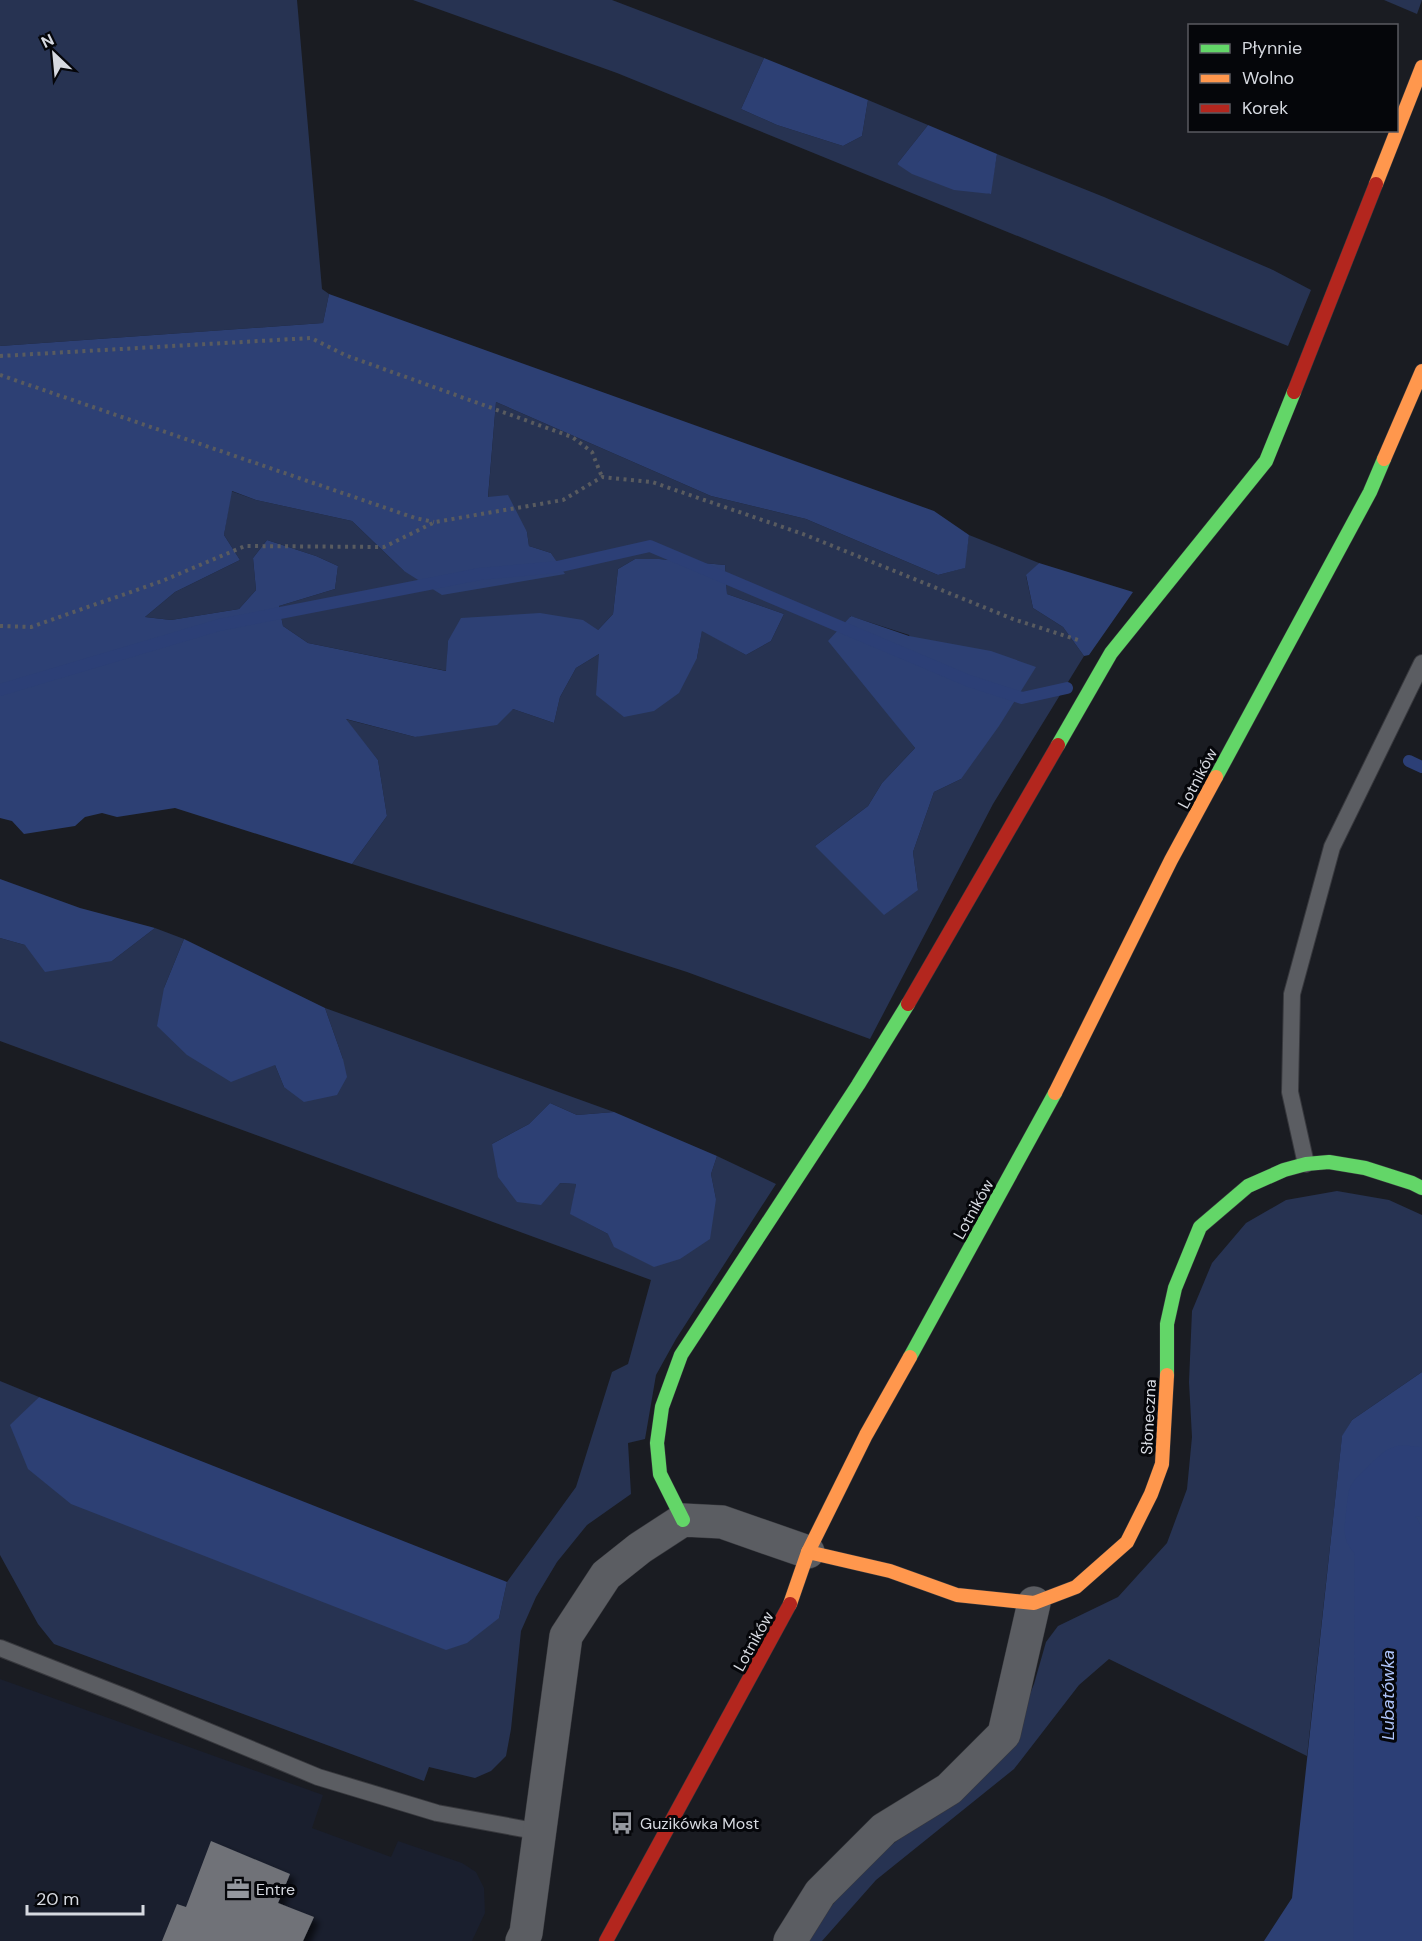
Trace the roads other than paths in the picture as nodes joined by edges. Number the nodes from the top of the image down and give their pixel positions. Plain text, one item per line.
1 (1422, 67) edge
2 (1398, 128) edge
3 (1396, 132) edge
4 (1422, 371) edge
5 (1400, 457) dead end
6 (1370, 492) junction
7 (1422, 663) edge
8 (1306, 1164) junction
9 (1422, 1188) edge
10 (683, 1520) junction
11 (808, 1551) junction
12 (1034, 1604) junction
13 (0, 1648) edge
14 (540, 1832) junction
15 (522, 1941) edge
16 (606, 1941) edge
17 (790, 1941) edge

1 - 2 street
3 - 10 street
4 - 6 street, Lotników
5 - 6 street, Lotników
6 - 11 street, Lotników
7 - 8 lane
8 - 9 street, Słoneczna
8 - 12 street, Słoneczna
10 - 11 street
10 - 14 street
11 - 12 street, Słoneczna
11 - 16 street, Lotników
12 - 17 street
13 - 14 lane
14 - 15 street

